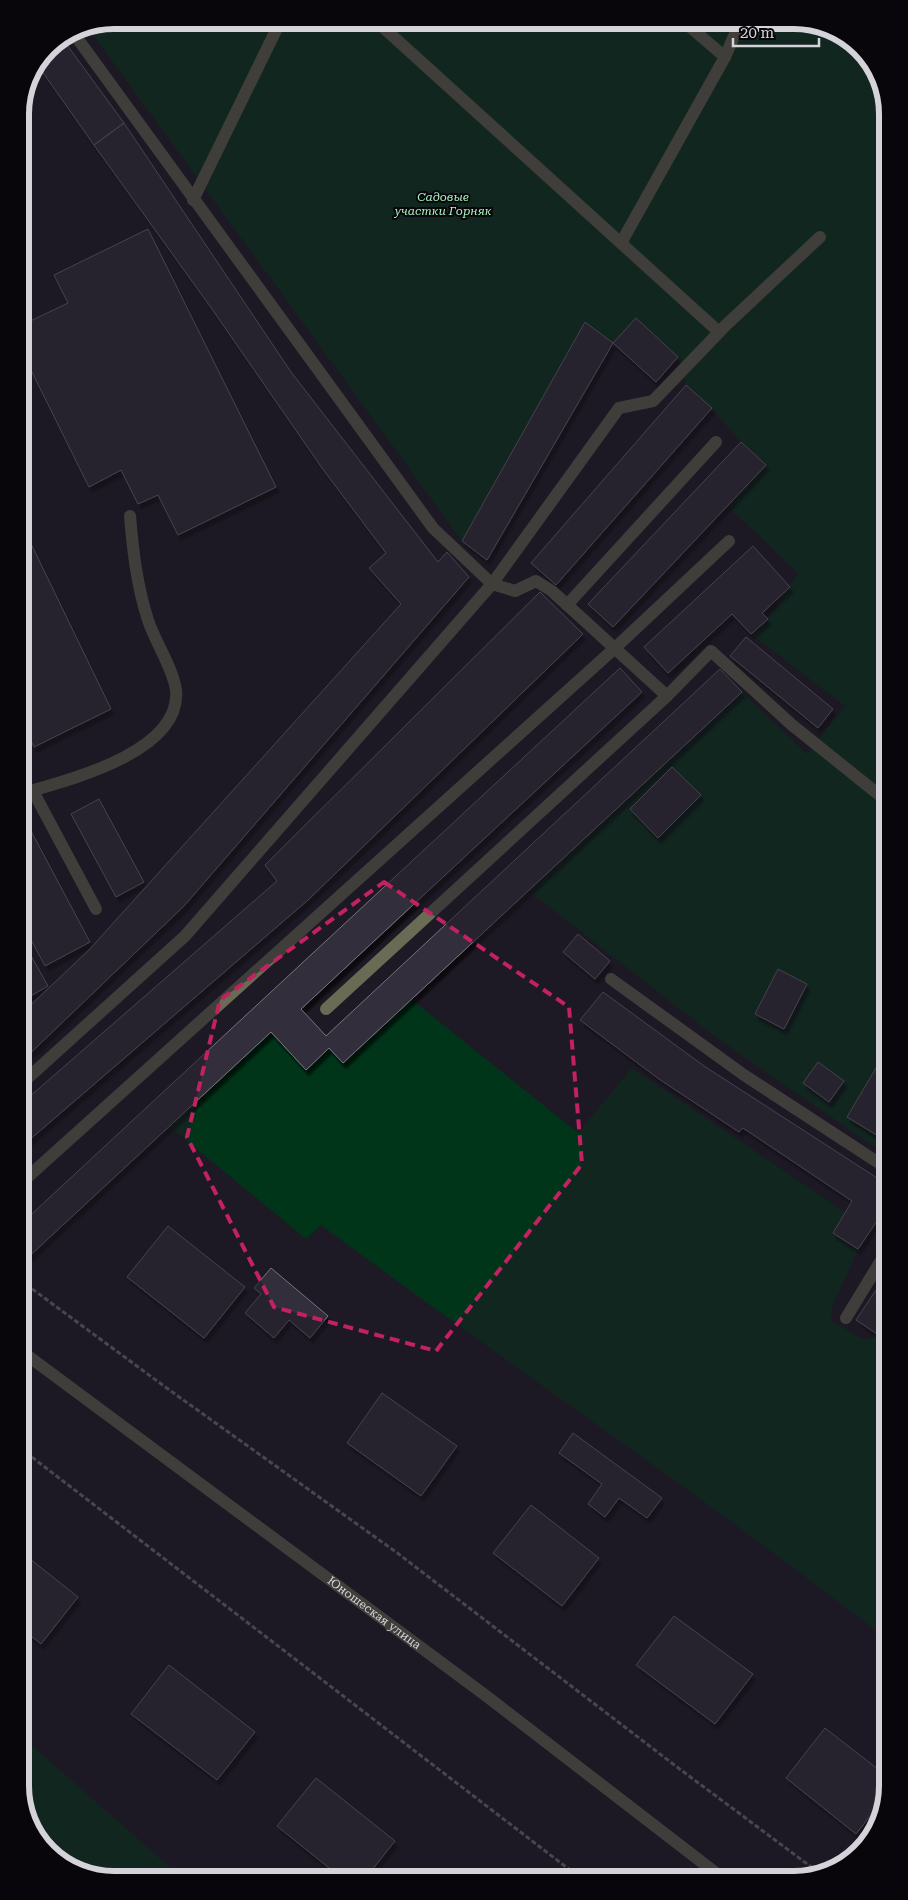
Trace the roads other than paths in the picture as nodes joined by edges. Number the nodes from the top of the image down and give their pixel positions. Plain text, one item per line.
1 (277, 29) edge
2 (385, 29) edge
3 (692, 29) edge
4 (737, 29) edge
5 (77, 37) edge
6 (725, 57) junction
7 (192, 200) junction
8 (820, 237) dead end
9 (621, 243) junction
10 (719, 332) junction
11 (716, 442) dead end
12 (130, 516) dead end
13 (729, 541) dead end
14 (492, 584) junction
15 (567, 605) junction
16 (615, 648) junction
17 (667, 696) junction
18 (33, 790) junction
19 (29, 791) edge
20 (879, 795) edge
21 (96, 909) dead end
22 (611, 979) dead end
23 (326, 1009) dead end
24 (29, 1077) edge
25 (879, 1163) edge
26 (29, 1176) edge
27 (879, 1264) edge
28 (846, 1318) dead end
29 (29, 1357) edge
30 (713, 1871) edge

1 - 7 street
2 - 9 street
3 - 6 street
4 - 6 street
5 - 7 street
6 - 9 street
7 - 14 street
8 - 10 street
9 - 10 street
10 - 14 street
11 - 15 street
12 - 18 street
13 - 16 street
14 - 15 street
14 - 24 street
15 - 16 street
16 - 17 street
16 - 26 street
17 - 20 street
17 - 23 street
18 - 19 street
18 - 21 street
22 - 25 street
27 - 28 street
29 - 30 street, Юношеская улица

